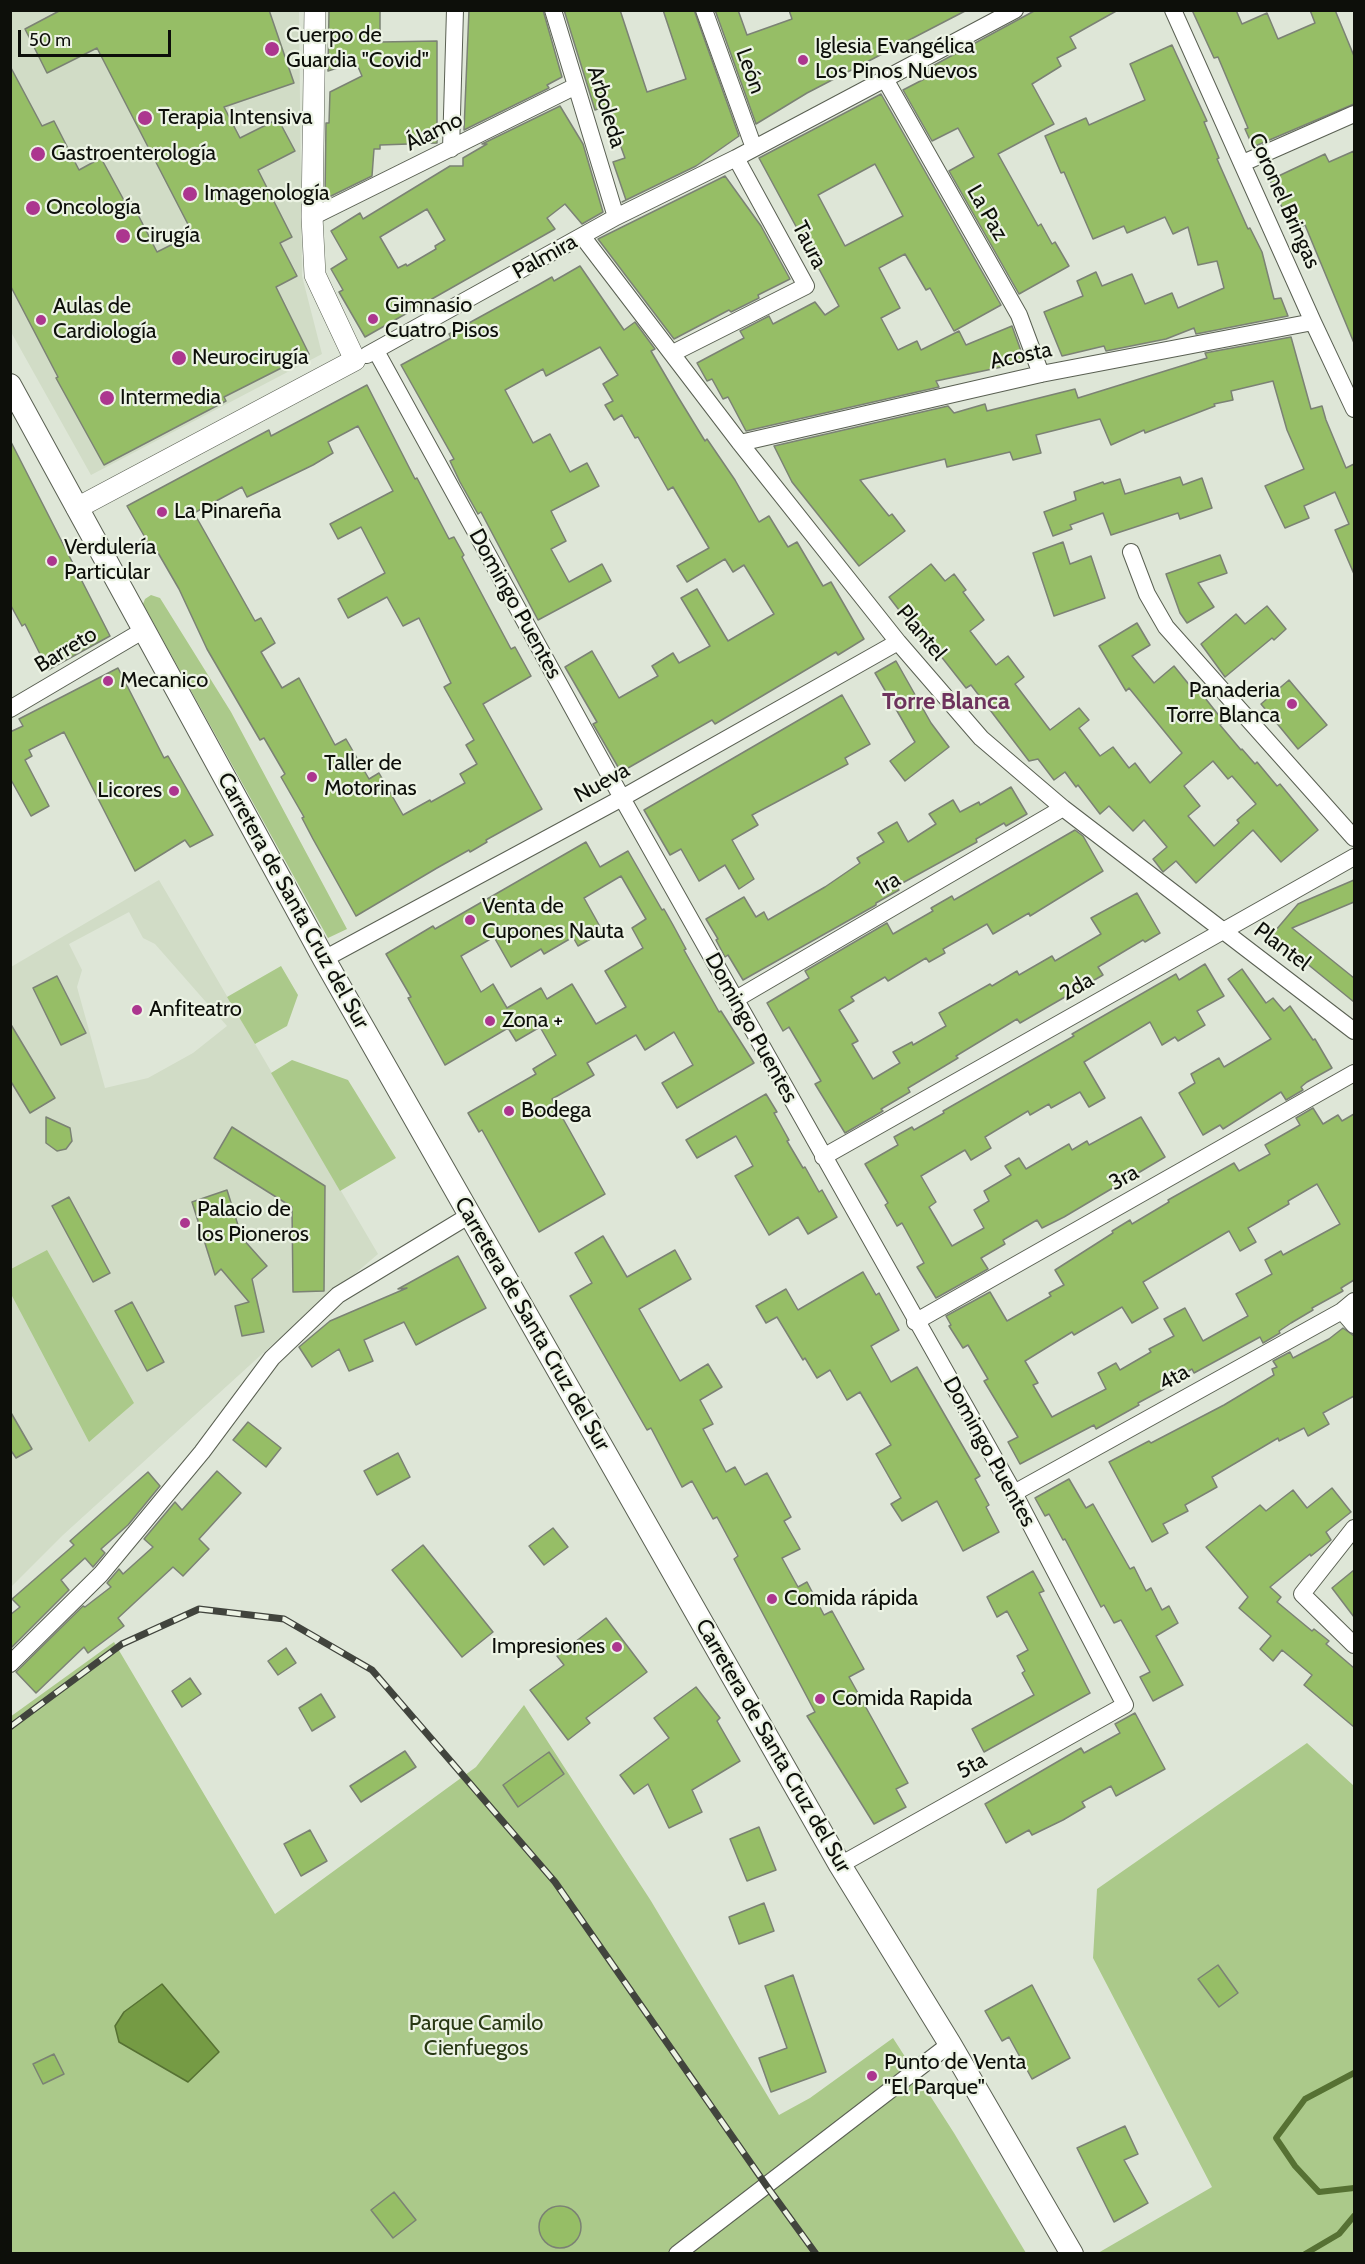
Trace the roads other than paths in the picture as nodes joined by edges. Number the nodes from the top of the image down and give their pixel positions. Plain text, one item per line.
1 (315, 10) edge
2 (455, 10) edge
3 (554, 10) edge
4 (704, 10) edge
5 (1015, 10) edge
6 (1173, 10) edge
7 (885, 79) junction
8 (576, 86) junction
9 (1354, 114) edge
10 (754, 148) junction
11 (450, 149) junction
12 (736, 158) junction
13 (1243, 163) junction
14 (312, 217) junction
15 (616, 218) junction
16 (582, 236) junction
17 (1313, 322) junction
18 (376, 351) junction
19 (673, 353) junction
20 (355, 360) junction
21 (1041, 375) junction
22 (10, 385) edge
23 (1354, 409) edge
24 (740, 443) junction
25 (77, 508) junction
26 (1131, 552) dead end
27 (144, 630) junction
28 (898, 642) junction
29 (10, 709) edge
30 (622, 798) junction
31 (1063, 807) junction
32 (1354, 838) edge
33 (1354, 856) edge
34 (1223, 931) junction
35 (324, 959) junction
36 (736, 999) junction
37 (1354, 1031) edge
38 (1354, 1073) edge
39 (823, 1157) junction
40 (470, 1215) junction
41 (1348, 1306) edge
42 (915, 1322) junction
43 (1354, 1325) edge
44 (1014, 1493) junction
45 (1354, 1528) edge
46 (1354, 1645) edge
47 (10, 1664) edge
48 (1125, 1705) joint
49 (840, 1865) junction
50 (950, 2044) junction
51 (677, 2253) edge
52 (1072, 2253) edge

1 - 14 street
2 - 11 street
3 - 8 street, Arboleda
4 - 10 street, León
5 - 7 street, Palmira
6 - 13 street, Coronel Bringas
7 - 10 street, Palmira
7 - 21 street, La Paz
8 - 11 street, Álamo
8 - 15 street, Arboleda
9 - 13 street
10 - 12 street, Palmira
11 - 14 street, Álamo
12 - 15 street, Palmira
12 - 19 street, Taura
13 - 17 street, Coronel Bringas
14 - 20 street
15 - 16 street, Palmira
16 - 18 street, Palmira
16 - 19 street, Plantel
17 - 21 street, Acosta
17 - 23 street, Coronel Bringas
18 - 20 street, Palmira
18 - 30 street, Domingo Puentes
19 - 24 street, Plantel
20 - 25 street, Palmira
21 - 24 street, Acosta
22 - 25 main road, Carretera de Santa Cruz del Sur
24 - 28 street, Plantel
25 - 27 main road, Carretera de Santa Cruz del Sur
26 - 32 street
27 - 29 street, Barreto
27 - 35 main road, Carretera de Santa Cruz del Sur
28 - 30 street, Nueva
28 - 31 street, Plantel
30 - 35 street, Nueva
30 - 36 street, Domingo Puentes
31 - 34 street, Plantel
31 - 36 street, 1ra
33 - 34 street, 2da
34 - 37 street, Plantel
34 - 39 street, 2da
35 - 40 main road, Carretera de Santa Cruz del Sur
36 - 39 street, Domingo Puentes
38 - 42 street, 3ra
39 - 42 street, Domingo Puentes
40 - 47 street
40 - 49 main road, Carretera de Santa Cruz del Sur
41 - 43 street
41 - 44 street, 4ta
42 - 44 street, Domingo Puentes
44 - 48 street, Domingo Puentes
45 - 46 street
48 - 49 street, 5ta
49 - 50 main road, Carretera de Santa Cruz del Sur
50 - 51 street
50 - 52 main road, Carretera de Santa Cruz del Sur

